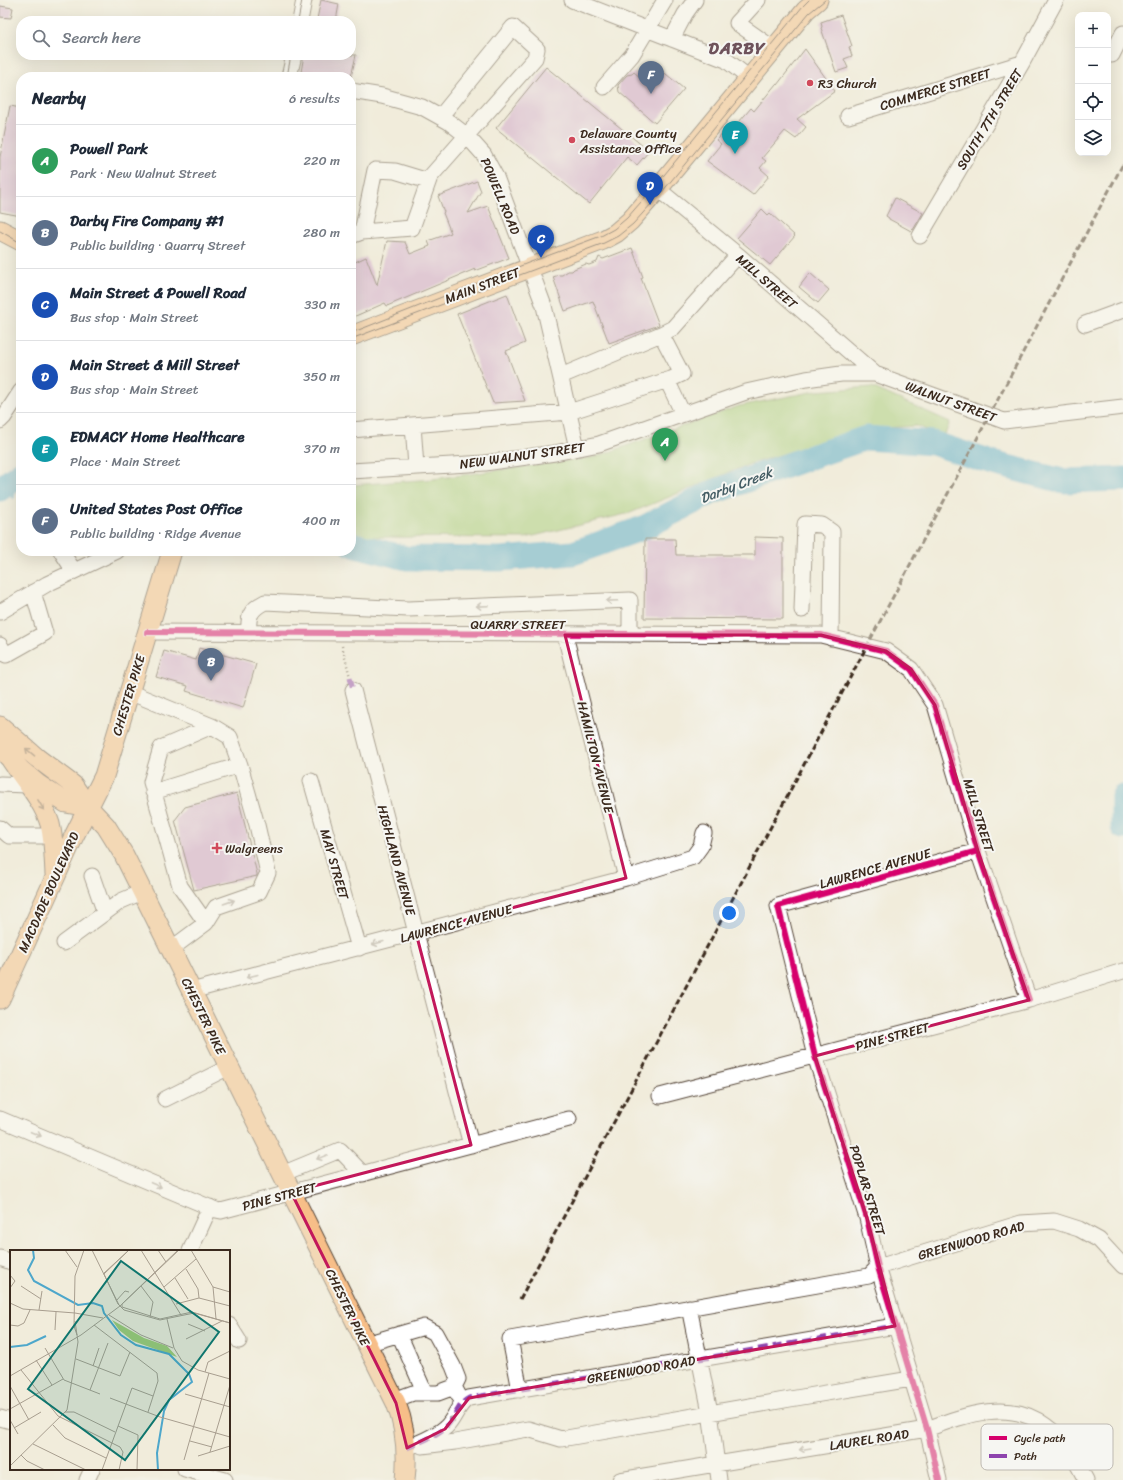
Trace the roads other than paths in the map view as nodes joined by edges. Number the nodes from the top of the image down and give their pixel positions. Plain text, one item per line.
1 (304, 0) edge
2 (572, 0) edge
3 (665, 0) edge
4 (695, 0) edge
5 (758, 0) edge
6 (818, 0) edge
7 (1056, 0) edge
8 (301, 16) edge
9 (647, 29) junction
10 (1123, 33) edge
11 (672, 39) junction
12 (774, 49) junction
13 (1112, 55) dead end
14 (293, 60) edge
15 (1022, 63) junction
16 (290, 72) edge
17 (749, 78) junction
18 (604, 87) dead end
19 (356, 92) edge
20 (848, 116) dead end
21 (440, 117) junction
22 (467, 136) junction
23 (428, 181) junction
24 (658, 189) junction
25 (0, 230) edge
26 (357, 234) edge
27 (920, 236) dead end
28 (16, 238) edge
29 (738, 255) junction
30 (530, 266) junction
31 (1123, 310) edge
32 (1085, 324) dead end
33 (667, 331) junction
34 (356, 334) edge
35 (875, 374) junction
36 (561, 376) junction
37 (667, 380) junction
38 (16, 398) edge
39 (1123, 407) edge
40 (569, 412) junction
41 (683, 414) junction
42 (0, 421) edge
43 (413, 425) junction
44 (356, 430) edge
45 (577, 448) junction
46 (416, 467) junction
47 (356, 471) edge
48 (64, 556) edge
49 (107, 556) edge
50 (170, 556) edge
51 (74, 572) junction
52 (33, 592) junction
53 (408, 609) junction
54 (802, 610) dead end
55 (0, 612) edge
56 (147, 632) junction
57 (249, 633) junction
58 (409, 634) junction
59 (566, 635) junction
60 (630, 635) junction
61 (831, 638) junction
62 (0, 645) edge
63 (886, 651) joint
64 (351, 683) road end
65 (129, 692) junction
66 (0, 726) edge
67 (212, 726) junction
68 (3, 751) edge
69 (240, 765) junction
70 (311, 781) dead end
71 (0, 784) edge
72 (28, 785) junction
73 (154, 792) junction
74 (88, 807) junction
75 (0, 828) edge
76 (704, 833) dead end
77 (52, 836) junction
78 (978, 851) junction
79 (92, 876) dead end
80 (55, 877) junction
81 (626, 878) junction
82 (142, 892) junction
83 (778, 906) joint
84 (105, 913) junction
85 (206, 923) junction
86 (416, 933) junction
87 (64, 943) dead end
88 (359, 948) junction
89 (171, 950) junction
90 (1123, 971) edge
91 (191, 991) junction
92 (0, 999) edge
93 (1029, 1000) junction
94 (815, 1056) junction
95 (229, 1067) junction
96 (660, 1096) dead end
97 (165, 1099) dead end
98 (0, 1119) edge
99 (569, 1119) dead end
100 (471, 1145) junction
101 (282, 1174) junction
102 (363, 1174) junction
103 (291, 1192) junction
104 (210, 1207) junction
105 (190, 1250) edge
106 (0, 1258) edge
107 (10, 1262) edge
108 (1123, 1266) edge
109 (878, 1267) junction
110 (689, 1307) junction
111 (895, 1326) junction
112 (230, 1327) edge
113 (399, 1334) junction
114 (239, 1341) dead end
115 (366, 1344) junction
116 (699, 1359) junction
117 (911, 1379) junction
118 (454, 1387) junction
119 (520, 1390) junction
120 (425, 1393) junction
121 (394, 1400) junction
122 (463, 1402) junction
123 (710, 1412) junction
124 (0, 1418) edge
125 (10, 1421) edge
126 (1043, 1424) edge
127 (927, 1429) junction
128 (407, 1448) junction
129 (717, 1464) junction
130 (92, 1470) edge
131 (189, 1470) edge
132 (1080, 1470) edge
133 (87, 1480) edge
134 (225, 1480) edge
135 (405, 1480) edge
136 (620, 1480) edge
137 (719, 1480) edge
138 (939, 1480) edge
139 (1086, 1480) edge

1 - 8 street
2 - 9 street
3 - 9 street
4 - 11 street
5 - 12 street
6 - 12 main road, MAIN STREET
7 - 15 street, SOUTH 7TH STREET
9 - 11 street
9 - 18 street
10 - 13 street
11 - 17 street
12 - 17 main road, MAIN STREET
14 - 16 street
15 - 20 street, COMMERCE STREET
15 - 27 street, SOUTH 7TH STREET
17 - 24 main road, MAIN STREET
19 - 21 street, POWELL ROAD
21 - 22 street, POWELL ROAD
21 - 22 street
22 - 23 street
22 - 30 street, POWELL ROAD
23 - 26 street
23 - 26 street
24 - 29 street, MILL STREET
24 - 30 main road, MAIN STREET
25 - 28 main road
29 - 33 street
29 - 35 street, MILL STREET
30 - 34 main road, MAIN STREET
30 - 36 street, POWELL ROAD
31 - 32 street
33 - 36 street
33 - 37 street
35 - 39 street, WALNUT STREET
35 - 41 street, NEW WALNUT STREET
36 - 40 street, POWELL ROAD
37 - 40 street
37 - 41 street
38 - 42 street
40 - 43 street
40 - 45 street, POWELL ROAD
41 - 45 street, NEW WALNUT STREET
43 - 44 street
43 - 46 street
45 - 46 street, NEW WALNUT STREET
46 - 47 street, NEW WALNUT STREET
48 - 51 street
49 - 51 street
50 - 56 main road, CHESTER PIKE
51 - 52 street
52 - 55 street
52 - 62 street
53 - 57 street
53 - 58 street
60 -> 53 street
54 - 61 street
56 - 57 street, QUARRY STREET
56 - 65 main road, CHESTER PIKE
57 - 58 street, QUARRY STREET
58 - 59 street, QUARRY STREET
59 - 60 street, QUARRY STREET
59 - 81 street, HAMILTON AVENUE
60 - 61 street, QUARRY STREET
61 - 63 street, QUARRY STREET
63 - 78 street, MILL STREET
64 - 86 street, HIGHLAND AVENUE
65 - 67 street
65 - 74 main road, CHESTER PIKE
74 -> 66 main road
67 - 69 street
67 - 73 street
68 - 72 main road
68 - 74 main road
69 - 73 street
85 -> 69 street
70 - 88 street, MAY STREET
71 - 72 street
72 -> 77 main road
73 - 85 street
74 - 80 main road, MACDADE BOULEVARD
74 - 82 main road, CHESTER PIKE
75 - 77 street
76 - 81 street, LAWRENCE AVENUE
77 - 80 main road
78 - 83 street, LAWRENCE AVENUE
78 - 93 street, MILL STREET
79 - 84 street
80 - 92 main road, MACDADE BOULEVARD
81 - 86 street, LAWRENCE AVENUE
82 - 84 street
82 - 89 main road, CHESTER PIKE
83 - 94 street, POPLAR STREET
84 - 87 street
85 - 89 street
86 -> 88 street, LAWRENCE AVENUE
86 - 100 street, HIGHLAND AVENUE
88 -> 91 street, LAWRENCE AVENUE
89 - 91 main road, CHESTER PIKE
90 - 93 street, PINE STREET
91 - 95 main road, CHESTER PIKE
93 - 94 street, PINE STREET
94 - 96 street, PINE STREET
94 - 109 street, POPLAR STREET
95 - 97 street
95 - 101 main road, CHESTER PIKE
98 -> 104 street, PINE STREET
99 - 100 street, PINE STREET
100 - 102 street, PINE STREET
102 -> 101 street
101 - 103 main road, CHESTER PIKE
102 - 103 street, PINE STREET
103 - 104 street, PINE STREET
103 - 115 main road, CHESTER PIKE
104 - 105 street
106 - 107 street
108 - 109 street, GREENWOOD ROAD
109 - 110 street, GREENWOOD ROAD
109 - 111 street, POPLAR STREET
110 - 116 street
110 - 119 street, GREENWOOD ROAD
116 -> 111 street, GREENWOOD ROAD
111 - 117 street, POPLAR STREET
112 - 114 street
113 - 115 street
113 - 118 street
113 - 120 street
115 - 121 main road, CHESTER PIKE
119 -> 116 street, GREENWOOD ROAD
116 - 123 street
117 - 123 street
117 - 127 street, POPLAR STREET
118 - 120 street
118 - 122 street
119 - 122 street, GREENWOOD ROAD
120 - 121 street
121 - 128 main road, CHESTER PIKE
128 -> 122 street
123 - 128 street
123 - 129 street
124 - 125 street
126 - 127 street, LAUREL ROAD
127 -> 129 street, LAUREL ROAD
127 - 138 street, POPLAR STREET
128 - 135 main road, CHESTER PIKE
129 - 136 street, LAUREL ROAD
129 - 137 street
130 - 133 street
131 - 134 street
132 - 139 street, LAUREL ROAD

